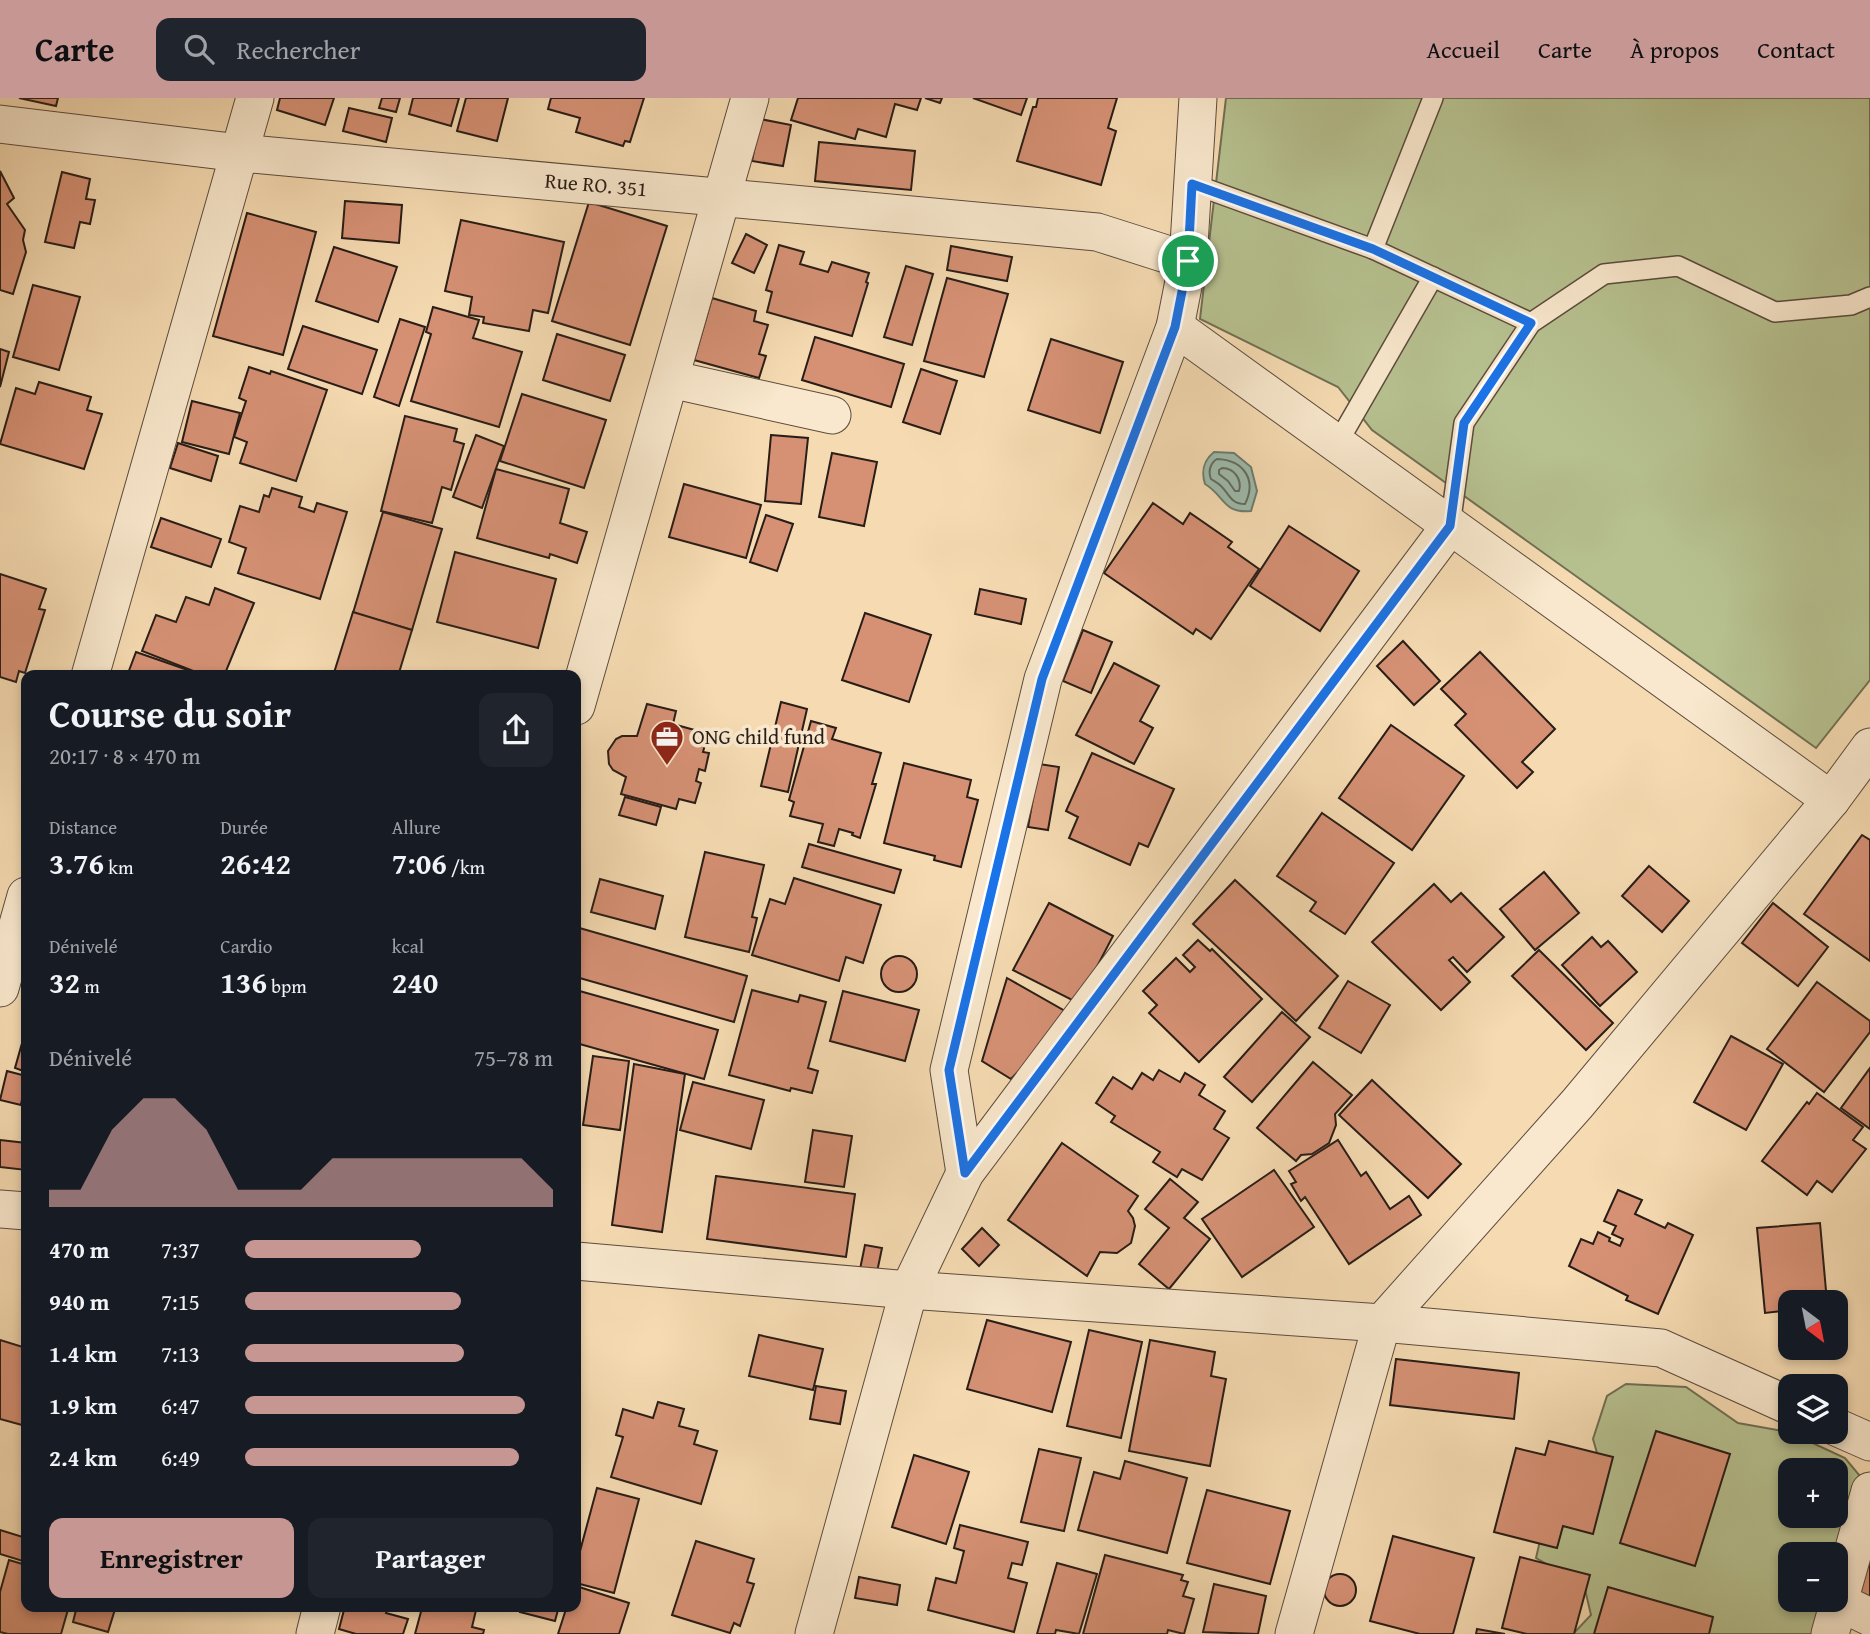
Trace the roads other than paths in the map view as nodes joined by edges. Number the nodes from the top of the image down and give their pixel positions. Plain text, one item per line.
1 (255, 98) edge
2 (750, 98) edge
3 (1198, 98) edge
4 (1433, 98) edge
5 (0, 124) edge
6 (240, 153) junction
7 (1192, 184) junction
8 (723, 197) junction
9 (1373, 249) junction
10 (1188, 261) junction
11 (1433, 277) junction
12 (1870, 297) edge
13 (1531, 323) junction
14 (1175, 327) junction
15 (670, 379) junction
16 (832, 415) dead end
17 (1337, 444) junction
18 (1450, 526) junction
19 (92, 670) edge
20 (581, 689) edge
21 (1870, 747) edge
22 (1831, 800) junction
23 (21, 914) edge
24 (0, 988) edge
25 (965, 1173) junction
26 (0, 1209) edge
27 (21, 1211) edge
28 (581, 1261) edge
29 (909, 1290) junction
30 (1382, 1322) junction
31 (1778, 1401) edge
32 (1848, 1432) edge
33 (1870, 1442) edge
34 (1870, 1491) edge
35 (320, 1612) edge
36 (1846, 1618) edge
37 (315, 1634) edge
38 (814, 1634) edge
39 (1294, 1634) edge

1 - 6 street
2 - 8 street
3 - 7 street
4 - 9 lane
5 - 6 street, Rue RO. 351
6 - 8 street, Rue RO. 351
6 - 19 street
7 - 9 lane
7 - 10 street
8 - 10 street, Rue RO. 351
8 - 15 street
9 - 11 lane
10 - 14 street
11 - 13 lane
11 - 17 lane
12 - 13 lane
13 - 18 lane
14 - 17 street
14 - 25 street
15 - 16 street
15 - 20 street
17 - 18 street
18 - 22 street
18 - 25 street
21 - 22 street
22 - 30 street
23 - 24 street
25 - 29 street
26 - 27 street
28 - 29 street
29 - 30 street
29 - 38 street
30 - 31 street
30 - 39 street
32 - 33 street
34 - 36 street
35 - 37 street

